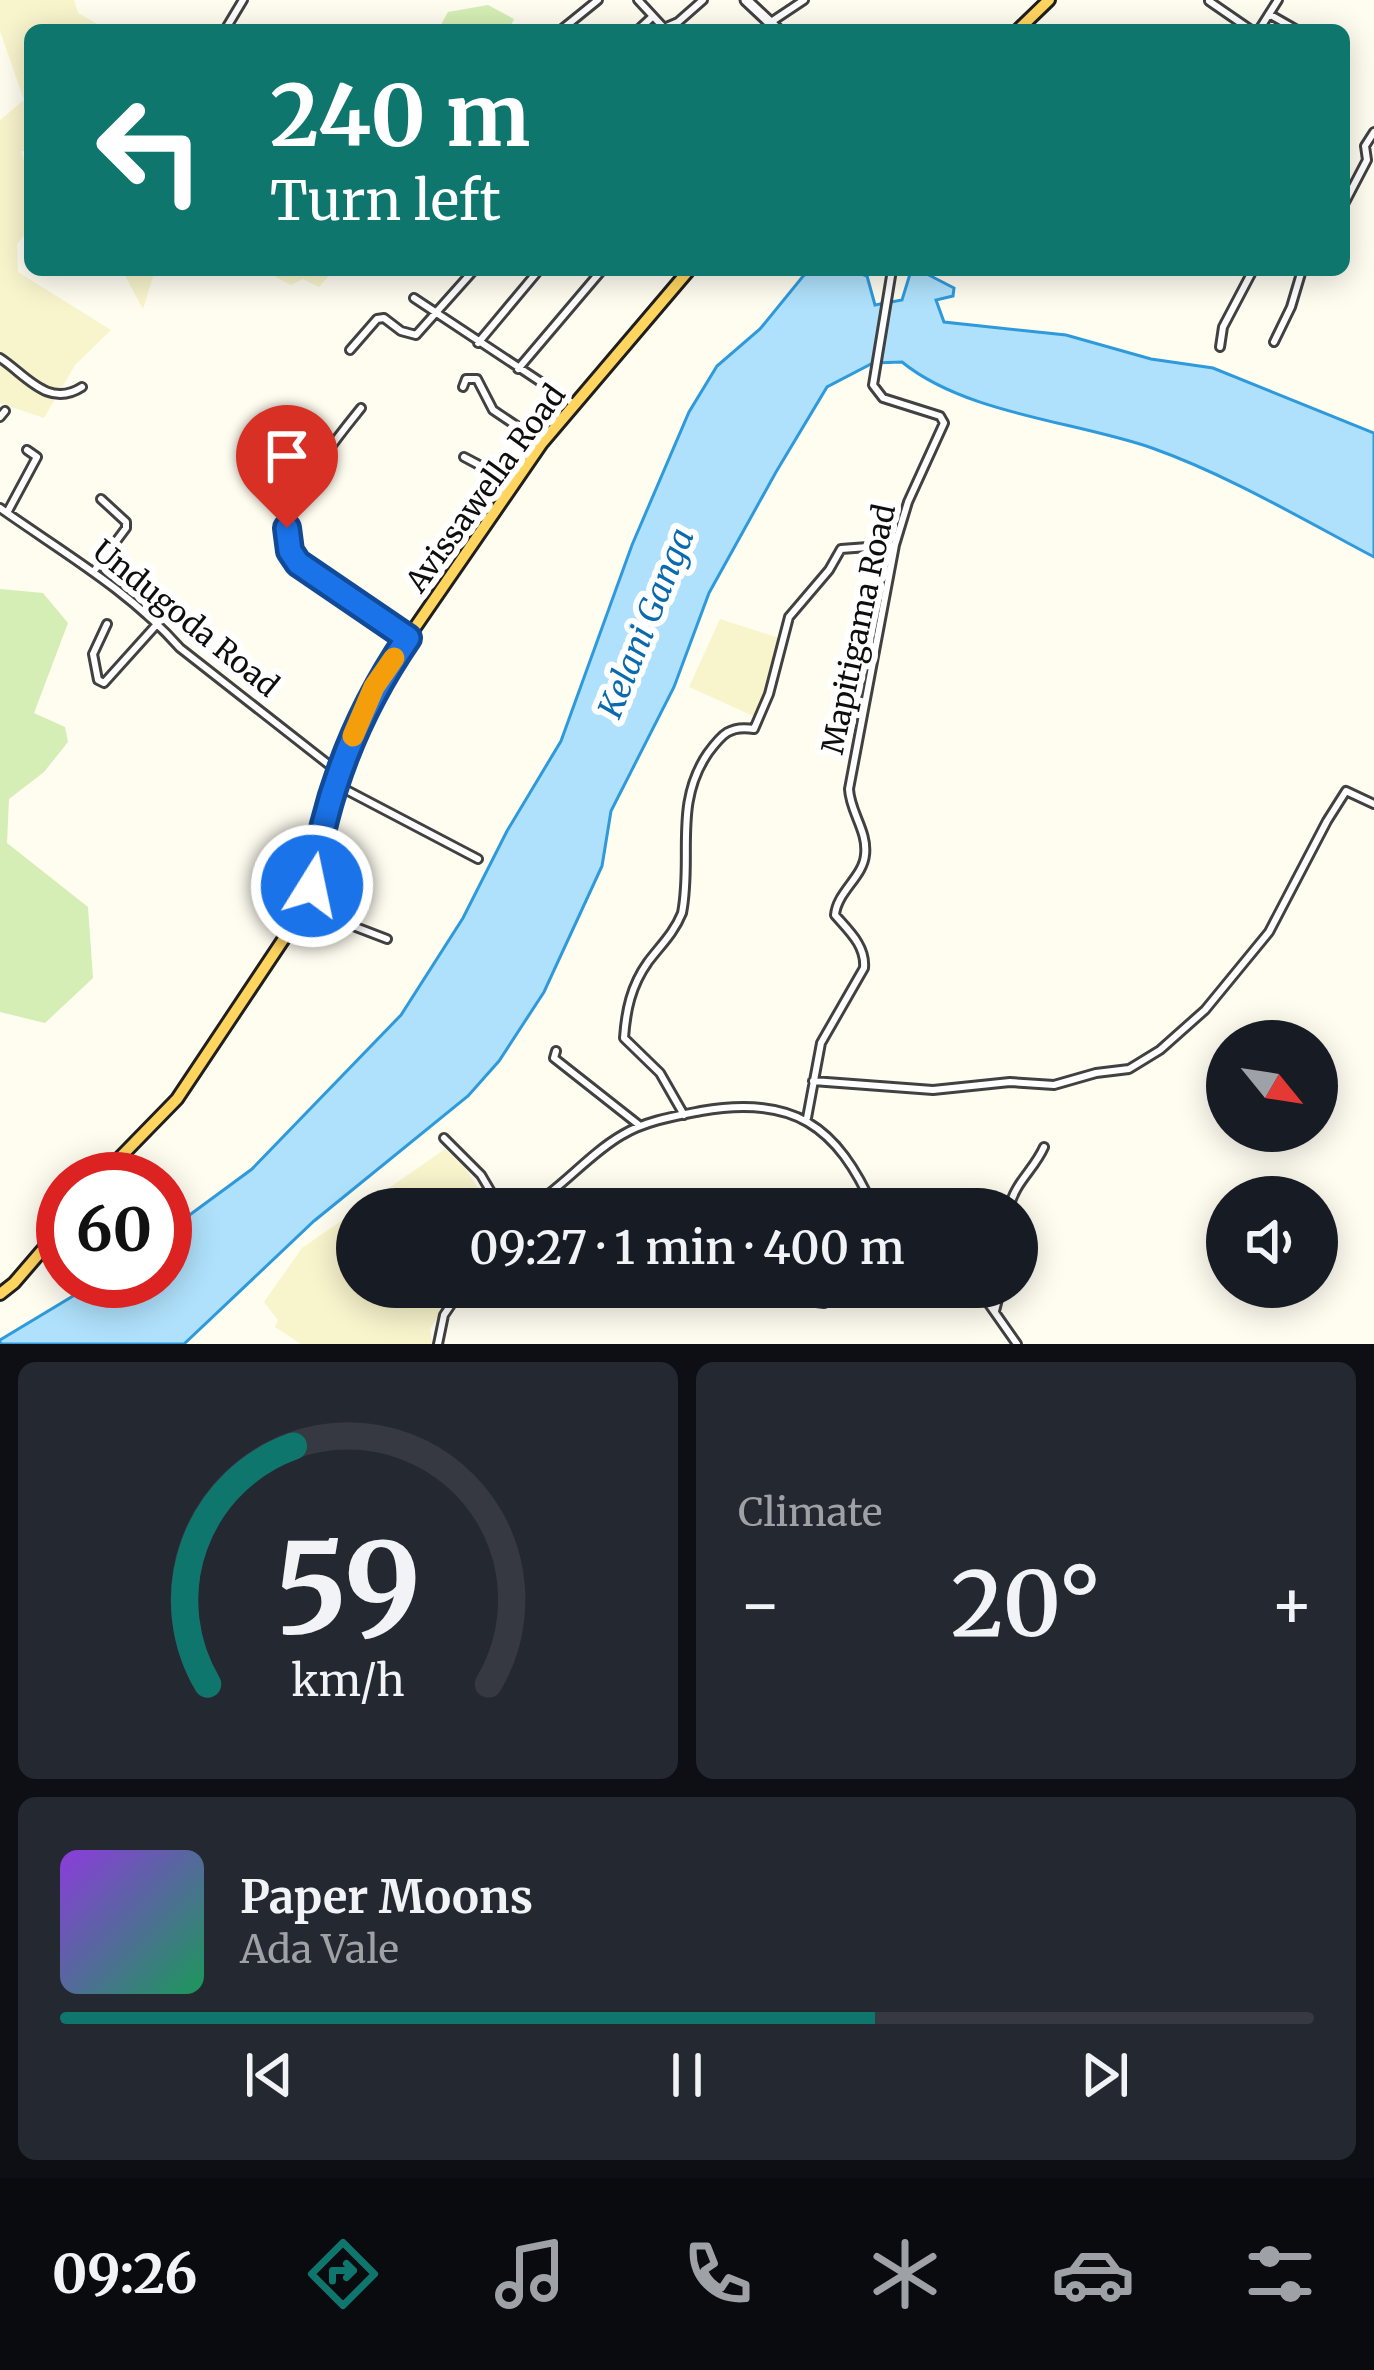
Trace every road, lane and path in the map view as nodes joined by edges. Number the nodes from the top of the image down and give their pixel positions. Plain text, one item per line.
1 (598, 0) edge
2 (638, 0) edge
3 (703, 0) edge
4 (746, 0) edge
5 (804, 0) edge
6 (1049, 0) edge
7 (1278, 0) edge
8 (1209, 2) edge
9 (1269, 14) junction
10 (651, 18) junction
11 (568, 24) edge
12 (644, 24) edge
13 (659, 24) edge
14 (673, 24) edge
15 (773, 24) edge
16 (777, 24) edge
17 (1024, 24) edge
18 (1245, 24) edge
19 (1260, 24) edge
20 (1287, 24) edge
21 (1374, 132) edge
22 (1350, 193) edge
23 (469, 276) edge
24 (534, 276) edge
25 (597, 276) edge
26 (684, 276) edge
27 (891, 276) edge
28 (1249, 276) edge
29 (1301, 276) edge
30 (414, 298) dead end
31 (437, 314) junction
32 (1274, 342) dead end
33 (478, 343) junction
34 (1220, 347) dead end
35 (350, 350) dead end
36 (0, 358) edge
37 (518, 369) junction
38 (82, 387) dead end
39 (463, 387) dead end
40 (476, 397) dead end
41 (490, 404) junction
42 (574, 404) junction
43 (361, 407) dead end
44 (542, 443) junction
45 (27, 450) dead end
46 (464, 457) dead end
47 (513, 483) junction
48 (101, 499) dead end
49 (3, 510) edge
50 (895, 545) junction
51 (94, 571) junction
52 (158, 623) junction
53 (106, 624) dead end
54 (408, 638) junction
55 (335, 777) junction
56 (1374, 804) edge
57 (478, 860) dead end
58 (305, 907) junction
59 (387, 939) dead end
60 (556, 1051) dead end
61 (813, 1081) junction
62 (685, 1114) junction
63 (807, 1118) junction
64 (641, 1126) junction
65 (444, 1138) dead end
66 (1044, 1147) dead end
67 (126, 1152) edge
68 (489, 1188) edge
69 (561, 1188) edge
70 (865, 1188) edge
71 (1018, 1188) edge
72 (36, 1255) edge
73 (0, 1294) edge
74 (449, 1308) edge
75 (993, 1308) edge
76 (996, 1308) edge
77 (995, 1311) junction
78 (438, 1344) edge
79 (1017, 1344) edge

1 - 11 street
2 - 10 street
3 - 14 street
4 - 15 street
5 - 16 street
6 - 17 main road
7 - 9 street
8 - 18 street
9 - 19 street
9 - 20 street
10 - 12 street
10 - 13 street
21 - 22 street
23 - 31 street
24 - 33 street
25 - 37 street
26 - 42 main road, Avissawella Road
27 - 50 street, Mapitigama Road
28 - 34 street
29 - 32 street
30 - 31 street
31 - 33 street
31 - 35 street
33 - 37 street
36 - 38 street
37 - 42 street
39 - 41 street
40 - 41 street
41 - 44 street
42 - 44 main road, Avissawella Road
43 - 54 street
44 - 47 main road, Avissawella Road
45 - 49 street
46 - 47 street
47 - 54 main road, Avissawella Road
48 - 51 street
49 - 51 street, Undugoda Road
50 - 61 street, Mapitigama Road
50 - 62 street
51 - 52 street, Undugoda Road
52 - 53 street
52 - 55 street, Undugoda Road
54 - 55 main road, Avissawella Road
55 - 57 street, Undugoda Road
55 - 58 main road, Avissawella Road
56 - 61 street
58 - 59 street
58 - 67 main road, Avissawella Road
60 - 64 street
61 - 63 street, Mapitigama Road
62 - 63 street
62 - 64 street
63 - 70 street
64 - 69 street
65 - 68 street
66 - 71 street
72 - 73 main road
74 - 78 street
75 - 77 street
76 - 77 street
77 - 79 street

